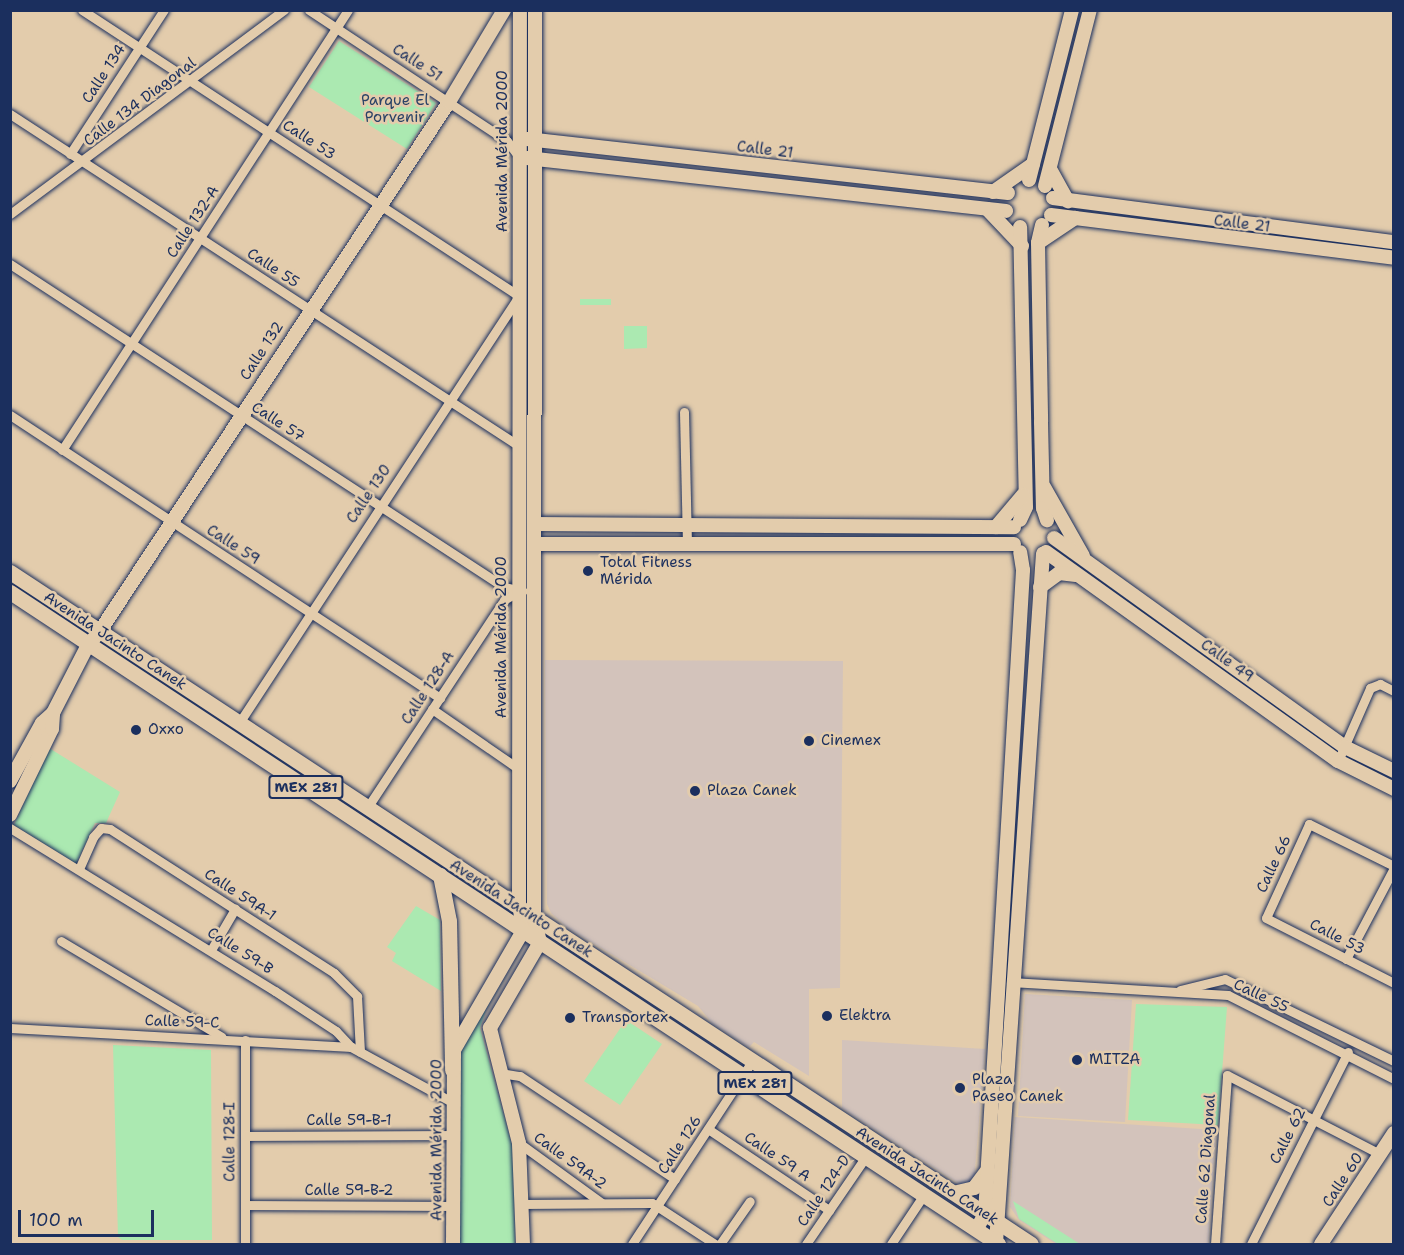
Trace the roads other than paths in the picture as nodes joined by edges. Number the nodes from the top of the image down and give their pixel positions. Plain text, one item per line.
1 (81, 10) edge
2 (164, 10) edge
3 (284, 10) edge
4 (309, 10) edge
5 (348, 10) edge
6 (504, 10) edge
7 (520, 10) edge
8 (535, 10) edge
9 (1072, 10) edge
10 (1090, 10) edge
11 (337, 28) junction
12 (139, 48) junction
13 (192, 82) junction
14 (449, 102) junction
15 (10, 114) edge
16 (269, 132) junction
17 (513, 140) junction
18 (536, 140) junction
19 (70, 154) junction
20 (519, 157) junction
21 (536, 159) junction
22 (84, 163) junction
23 (1034, 164) junction
24 (775, 168) junction
25 (1050, 169) junction
26 (1029, 180) junction
27 (774, 185) junction
28 (993, 192) junction
29 (1049, 192) junction
30 (1008, 193) junction
31 (1068, 201) junction
32 (379, 204) junction
33 (987, 209) junction
34 (1006, 211) junction
35 (10, 214) edge
36 (1075, 218) junction
37 (1046, 220) junction
38 (1250, 225) junction
39 (1020, 227) junction
40 (200, 238) junction
41 (1246, 241) junction
42 (1038, 243) junction
43 (1394, 243) edge
44 (1022, 246) junction
45 (1394, 258) edge
46 (10, 264) edge
47 (519, 296) junction
48 (534, 296) junction
49 (309, 310) junction
50 (131, 344) junction
51 (1024, 372) junction
52 (1041, 372) junction
53 (450, 401) junction
54 (684, 412) dead end
55 (10, 415) edge
56 (240, 415) junction
57 (519, 446) junction
58 (62, 450) junction
59 (1042, 484) junction
60 (1026, 491) junction
61 (379, 506) junction
62 (1047, 520) junction
63 (170, 522) junction
64 (534, 524) junction
65 (1017, 524) junction
66 (686, 525) junction
67 (996, 527) junction
68 (1054, 538) junction
69 (534, 544) junction
70 (687, 544) junction
71 (999, 544) junction
72 (1017, 548) junction
73 (1045, 553) junction
74 (1086, 561) junction
75 (1023, 570) junction
76 (10, 572) edge
77 (1078, 575) junction
78 (1040, 586) junction
79 (534, 590) junction
80 (519, 591) junction
81 (10, 592) edge
82 (57, 603) junction
83 (310, 612) junction
84 (48, 616) junction
85 (100, 631) junction
86 (88, 645) junction
87 (1209, 649) junction
88 (1198, 661) junction
89 (168, 676) junction
90 (158, 691) junction
91 (1394, 691) edge
92 (440, 698) junction
93 (432, 709) junction
94 (53, 713) junction
95 (239, 723) junction
96 (1345, 747) junction
97 (1012, 761) junction
98 (1029, 761) junction
99 (1338, 761) junction
100 (519, 769) junction
101 (1394, 771) edge
102 (11, 781) edge
103 (1394, 789) edge
104 (367, 808) junction
105 (10, 815) edge
106 (10, 828) edge
107 (1394, 867) edge
108 (79, 869) junction
109 (440, 875) junction
110 (519, 908) junction
111 (235, 909) junction
112 (534, 918) junction
113 (1266, 918) joint
114 (523, 931) junction
115 (61, 941) dead end
116 (540, 942) junction
117 (211, 950) junction
118 (1346, 959) junction
119 (999, 982) junction
120 (1014, 983) junction
121 (1394, 983) edge
122 (1168, 993) junction
123 (10, 1028) edge
124 (224, 1038) junction
125 (245, 1040) junction
126 (1353, 1041) junction
127 (351, 1047) junction
128 (360, 1052) junction
129 (1346, 1055) junction
130 (752, 1061) junction
131 (1394, 1061) edge
132 (452, 1070) junction
133 (500, 1073) junction
134 (744, 1075) junction
135 (1394, 1079) edge
136 (452, 1102) junction
137 (1314, 1119) junction
138 (708, 1129) junction
139 (1394, 1133) edge
140 (452, 1135) junction
141 (245, 1136) junction
142 (519, 1143) junction
143 (1380, 1154) junction
144 (867, 1155) junction
145 (987, 1170) junction
146 (675, 1179) junction
147 (952, 1192) junction
148 (925, 1193) junction
149 (750, 1201) dead end
150 (603, 1203) junction
151 (521, 1204) junction
152 (245, 1205) junction
153 (453, 1206) junction
154 (657, 1206) junction
155 (829, 1210) junction
156 (985, 1214) junction
157 (999, 1223) junction
158 (987, 1239) edge
159 (245, 1245) edge
160 (453, 1245) edge
161 (523, 1245) edge
162 (632, 1245) edge
163 (715, 1245) edge
164 (720, 1245) edge
165 (806, 1245) edge
166 (891, 1245) edge
167 (1031, 1245) edge
168 (1215, 1245) edge
169 (1251, 1245) edge
170 (1321, 1245) edge

1 - 12 street, Calle 53
2 - 12 street, Calle 134
3 - 13 street, Calle 134 Diagonal
4 - 11 street, Calle 51
5 - 11 street, Calle 132-A
6 - 14 street, Calle 132
7 - 17 street, Avenida Mérida 2000
8 - 18 street
9 - 23 street
10 - 25 street
11 - 14 street, Calle 51
11 - 16 street, Calle 132-A
12 - 13 street, Calle 53
12 - 19 street, Calle 134
13 - 16 street, Calle 53
13 - 22 street, Calle 134 Diagonal
14 - 17 street, Calle 51
14 - 32 street, Calle 132
15 - 19 street, Calle 55
16 - 32 street, Calle 53
16 - 40 street, Calle 132-A
17 - 18 street, Calle 21
17 - 20 street, Avenida Mérida 2000
18 - 21 street
18 - 24 street, Calle 21
19 - 22 street, Calle 55
20 - 21 street
20 - 47 street, Avenida Mérida 2000
21 - 27 street
21 - 48 street
22 - 35 street, Calle 134 Diagonal
22 - 40 street, Calle 55
23 - 26 street
23 - 28 street
24 - 27 street
24 - 28 street, Calle 21
25 - 29 street
25 - 31 street
26 - 29 street
26 - 30 street
27 - 33 street
28 - 30 street, Calle 21
29 - 31 street, Calle 21
29 - 37 street
30 - 34 street
31 - 38 street, Calle 21
32 - 47 street, Calle 53
32 - 49 street, Calle 132
33 - 34 street
33 - 44 street
34 - 39 street
36 - 37 street, Calle 21
36 - 41 street, Calle 21
36 - 42 street
37 - 39 street
37 - 42 street
38 - 41 street
38 - 43 street, Calle 21
39 - 44 street
40 - 49 street, Calle 55
40 - 50 street, Calle 132-A
41 - 45 street, Calle 21
42 - 52 street
44 - 51 street
46 - 50 street, Calle 57
47 - 48 street
47 - 53 street, Calle 130
47 - 57 street, Avenida Mérida 2000
48 - 64 street
49 - 53 street, Calle 55
49 - 56 street, Calle 132
50 - 56 street, Calle 57
50 - 58 street, Calle 132-A
51 - 52 street
51 - 60 street
52 - 59 street
53 - 57 street, Calle 55
53 - 61 street, Calle 130
54 - 66 street
55 - 58 street, Calle 59
56 - 61 street, Calle 57
56 - 63 street, Calle 132
57 - 80 street, Avenida Mérida 2000
58 - 63 street, Calle 59
59 - 62 street
59 - 74 street
60 - 65 street
60 - 67 street
61 - 80 street, Calle 57
61 - 83 street, Calle 130
62 - 65 street
62 - 68 street
63 - 83 street, Calle 59
63 - 85 street, Calle 132
64 - 66 street
64 - 69 street
65 - 67 street
65 - 72 street
66 - 67 street
66 - 70 street
68 - 73 street
68 - 74 street, Calle 49
69 - 70 street
69 - 79 street
70 - 71 street
71 - 72 street
71 - 75 street
72 - 73 street
72 - 75 street
73 - 77 street, Calle 49
73 - 78 street
74 - 87 street, Calle 49
75 - 97 street
76 - 82 main road, Avenida Jacinto Canek / MEX 281
77 - 78 street
77 - 88 street, Calle 49
78 - 98 street
79 - 80 street, Calle 57
79 - 112 street
80 - 92 street, Calle 128-A
80 - 100 street, Avenida Mérida 2000
81 - 84 main road, Avenida Jacinto Canek / MEX 281
82 - 84 street
82 - 85 main road, Avenida Jacinto Canek / MEX 281
83 - 92 street, Calle 59
83 - 95 street, Calle 130
84 - 86 main road, Avenida Jacinto Canek / MEX 281
85 - 86 street, Calle 132
85 - 89 main road, Avenida Jacinto Canek / MEX 281
86 - 90 main road, Avenida Jacinto Canek / MEX 281
86 - 94 street, Calle 132
87 - 88 street
87 - 96 street, Calle 49
88 - 99 street, Calle 49
89 - 90 street
89 - 95 main road, Avenida Jacinto Canek / MEX 281
90 - 109 main road, Avenida Jacinto Canek / MEX 281
91 - 96 street
92 - 93 street, Calle 128-A
93 - 100 street
93 - 104 street, Calle 128-A
94 - 102 street, Calle 132
94 - 105 street, Calle 132
95 - 104 main road, Avenida Jacinto Canek / MEX 281
96 - 99 street
96 - 101 street, Calle 49
97 - 98 street
97 - 119 street
98 - 120 street
99 - 103 street, Calle 49
100 - 110 street, Avenida Mérida 2000
104 - 110 main road, Avenida Jacinto Canek / MEX 281
106 - 108 street, Calle 59-B
107 - 113 street, Calle 66
107 - 118 street
108 - 111 street, Calle 59A-1
108 - 117 street, Calle 59-B
109 - 114 main road, Avenida Jacinto Canek / MEX 281
109 - 132 main road
110 - 112 main road, Avenida Jacinto Canek / MEX 281
110 - 114 street, Avenida Mérida 2000
111 - 117 street
111 - 128 street, Calle 59A-1
112 - 116 street
112 - 130 main road, Avenida Jacinto Canek / MEX 281
113 - 118 street, Calle 53
114 - 116 main road, Avenida Jacinto Canek / MEX 281
114 - 132 street, Avenida Mérida 2000
115 - 124 street
116 - 133 street
116 - 134 main road, Avenida Jacinto Canek / MEX 281
117 - 127 street, Calle 59-B
118 - 121 street, Calle 53
119 - 120 street
119 - 145 street
120 - 122 street
120 - 157 street
122 - 126 street, Calle 55
122 - 129 street, Calle 55
123 - 124 street, Calle 59-C
124 - 125 street, Calle 59-C
125 - 127 street, Calle 59-C
125 - 141 street, Calle 128-I
126 - 129 street, Calle 62
126 - 131 street, Calle 55
127 - 128 street, Calle 59-B
128 - 136 street, Calle 59-B
129 - 135 street, Calle 55
129 - 137 street, Calle 62
130 - 134 street, Calle 126
130 - 147 main road, Avenida Jacinto Canek / MEX 281
132 - 136 street, Avenida Mérida 2000
133 - 142 street
133 - 146 street
134 - 138 street, Calle 126
134 - 144 main road, Avenida Jacinto Canek / MEX 281
136 - 140 street, Avenida Mérida 2000
137 - 143 street
137 - 168 street, Calle 62 Diagonal
137 - 169 street, Calle 62
138 - 146 street, Calle 126
138 - 155 street, Calle 59 A
139 - 143 street, Calle 60
140 - 141 street, Calle 59-B-1
140 - 153 street, Avenida Mérida 2000
141 - 152 street, Calle 128-I
142 - 150 street, Calle 59A-2
142 - 151 street
143 - 170 street, Calle 60
144 - 148 main road, Avenida Jacinto Canek / MEX 281
144 - 155 street, Calle 124-D
145 - 147 street
145 - 156 street
146 - 154 street, Calle 126
147 - 156 main road, Avenida Jacinto Canek / MEX 281
148 - 158 main road, Avenida Jacinto Canek / MEX 281
148 - 166 street
149 - 164 street
150 - 151 street, Calle 59A-2
150 - 154 street, Calle 59A-2
151 - 161 street
152 - 153 street, Calle 59-B-2
152 - 159 street, Calle 128-I
153 - 160 street, Avenida Mérida 2000
154 - 162 street, Calle 126
154 - 163 street
155 - 165 street, Calle 124-D
156 - 157 main road, Avenida Jacinto Canek / MEX 281
156 - 158 street
157 - 158 street
157 - 167 main road, Avenida Jacinto Canek / MEX 281

